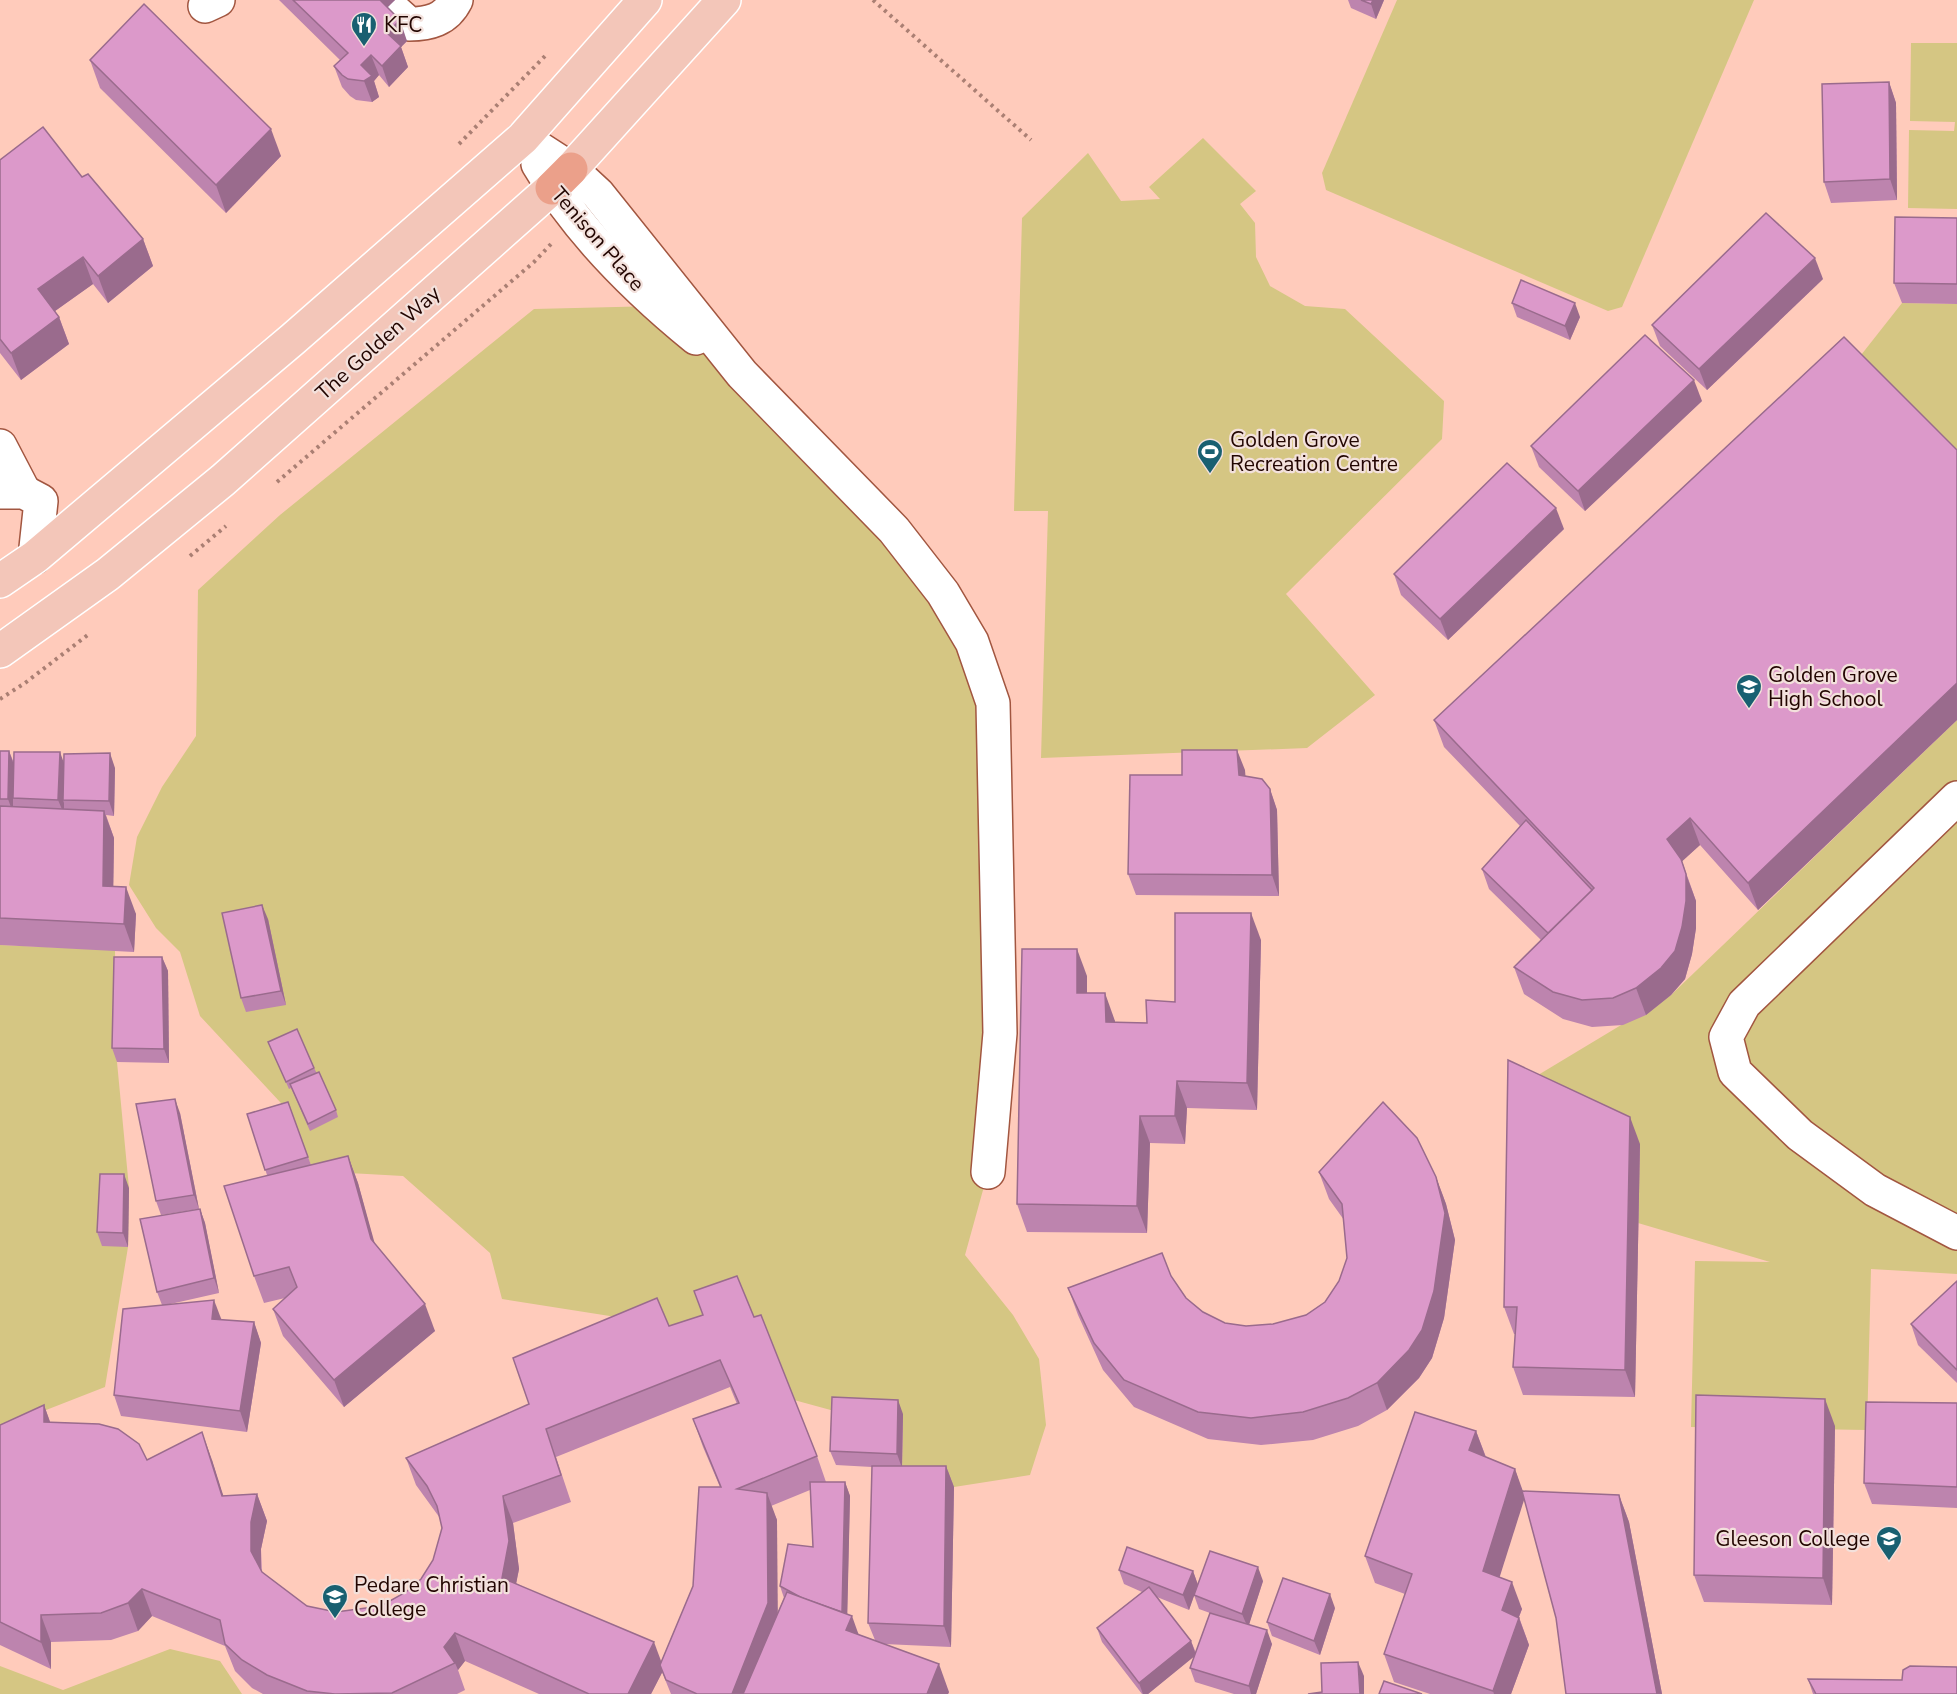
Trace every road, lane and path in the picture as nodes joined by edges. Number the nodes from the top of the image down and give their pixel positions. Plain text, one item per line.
1 (456, 0) edge
2 (645, 0) edge
3 (724, 0) edge
4 (873, 0) edge
5 (389, 6) edge
6 (553, 49) dead end
7 (523, 138) junction
8 (1031, 140) dead end
9 (454, 149) dead end
10 (562, 178) junction
11 (0, 446) edge
12 (12, 492) edge
13 (35, 557) junction
14 (0, 581) edge
15 (0, 651) edge
16 (1957, 798) edge
17 (988, 1172) dead end
18 (1957, 1233) edge

1 - 5 street
2 - 7 main road
3 - 10 main road, The Golden Way
4 - 8 path
6 - 9 path
7 - 10 street, Tenison Place
7 - 13 main road
10 - 15 main road, The Golden Way
10 - 17 street, Tenison Place
11 - 12 street
12 - 13 street
13 - 14 main road
16 - 18 street

